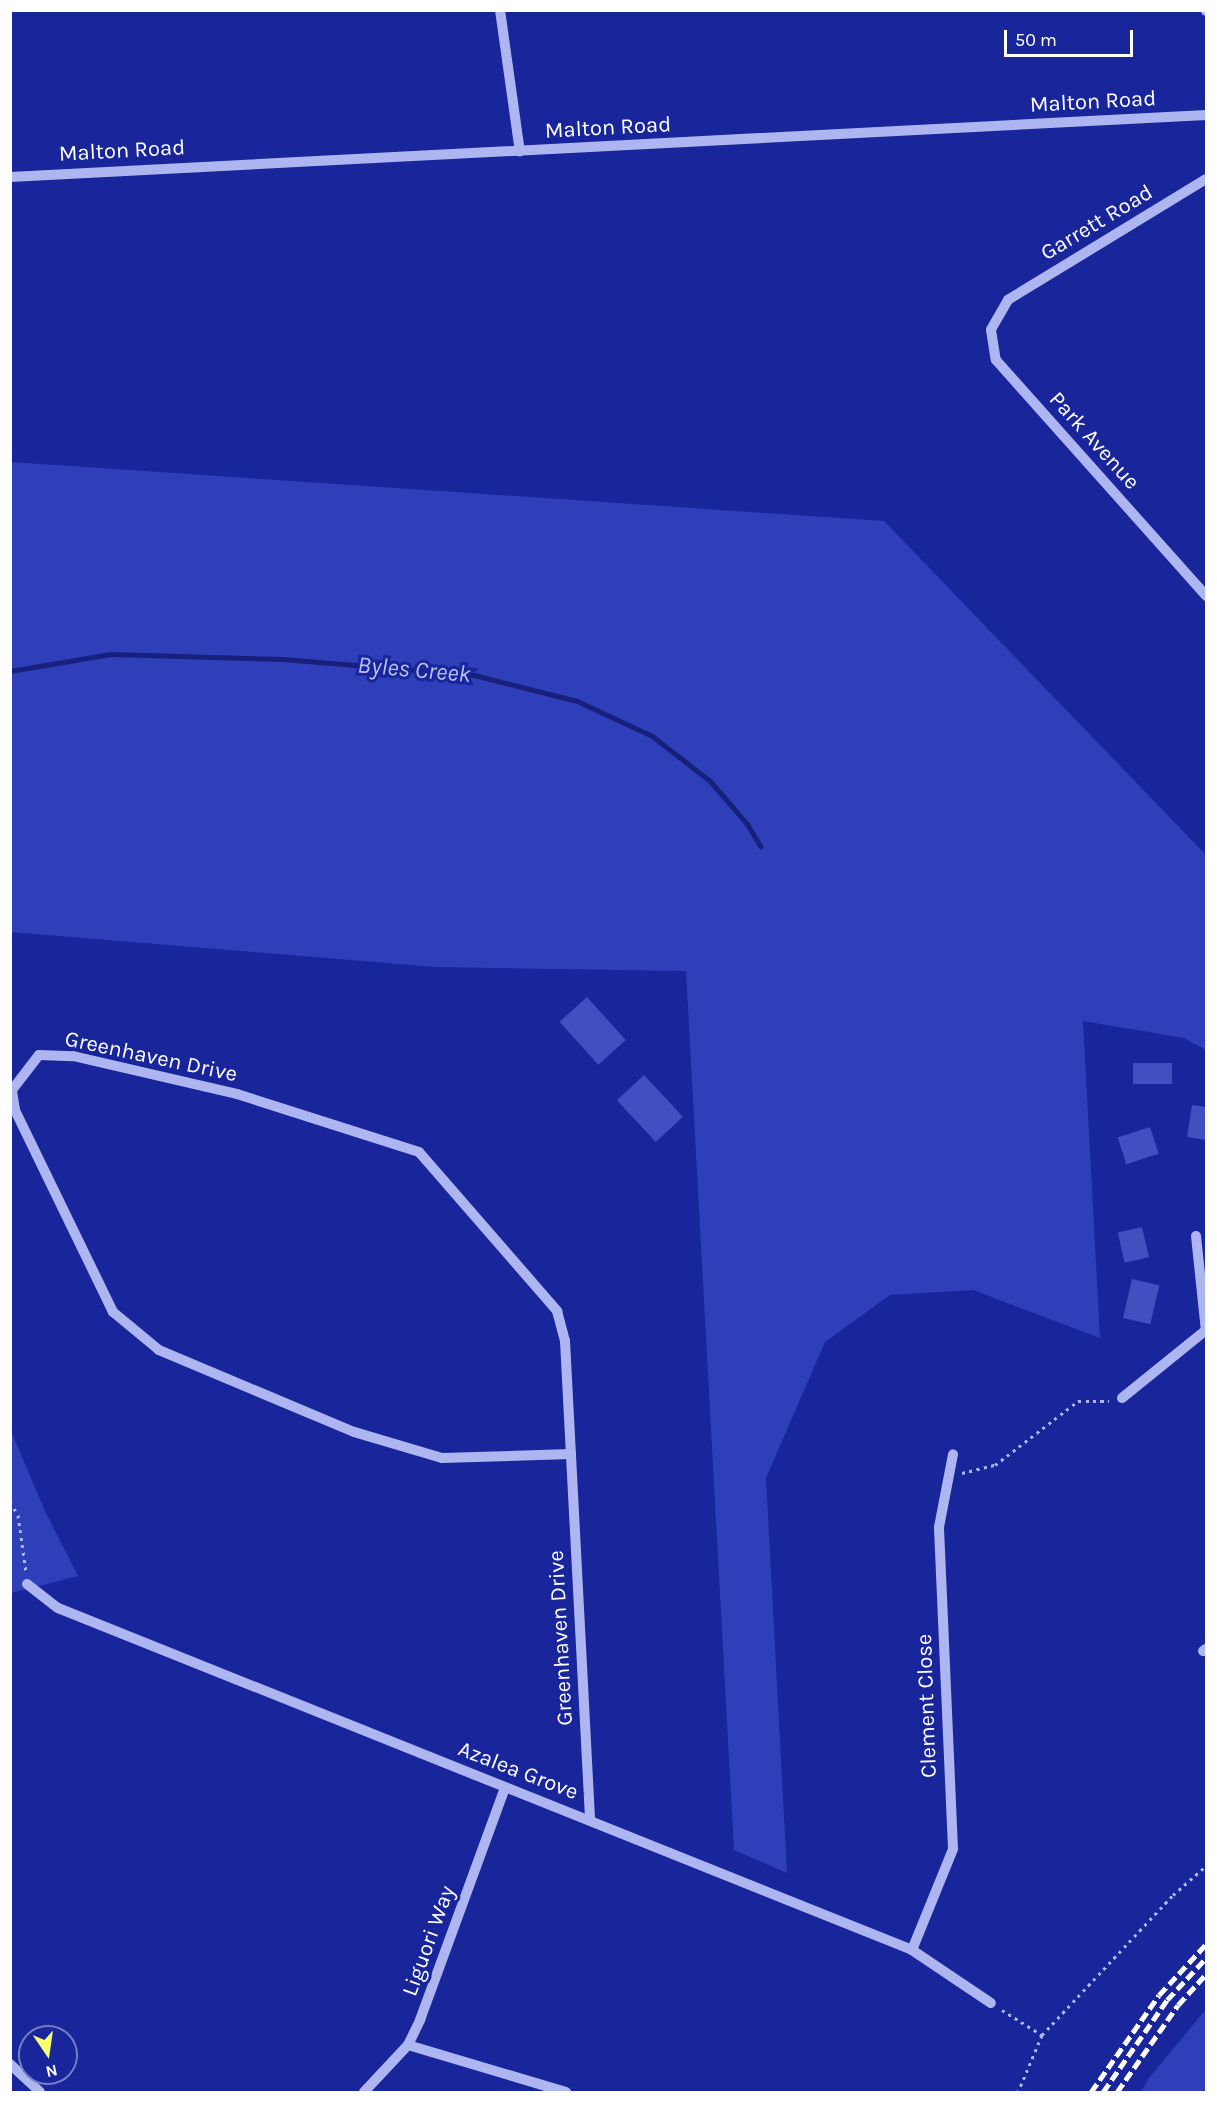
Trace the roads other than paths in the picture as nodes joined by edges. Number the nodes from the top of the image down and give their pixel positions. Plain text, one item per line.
1 (500, 10) edge
2 (1206, 115) edge
3 (520, 152) junction
4 (10, 177) edge
5 (1206, 179) edge
6 (1008, 300) joint
7 (1206, 596) edge
8 (1196, 1236) dead end
9 (1206, 1330) edge
10 (1122, 1398) road end
11 (571, 1454) junction
12 (953, 1454) dead end
13 (27, 1584) road end
14 (505, 1788) junction
15 (590, 1819) junction
16 (912, 1950) junction
17 (991, 2003) road end
18 (408, 2045) junction
19 (10, 2064) edge
20 (40, 2092) edge
21 (363, 2092) edge
22 (566, 2092) edge

1 - 3 street
2 - 3 street, Malton Road
3 - 4 street, Malton Road
5 - 6 street, Garrett Road
6 - 7 street, Park Avenue
8 - 9 street
9 - 10 street
11 - 11 street, Greenhaven Drive
11 - 15 street, Greenhaven Drive
12 - 16 street, Clement Close
13 - 14 street, Azalea Grove
14 - 15 street, Azalea Grove
14 - 18 street, Liguori Way
15 - 16 street, Azalea Grove
16 - 17 street, Azalea Grove
18 - 21 street, Liguori Way
18 - 22 street
19 - 20 street

